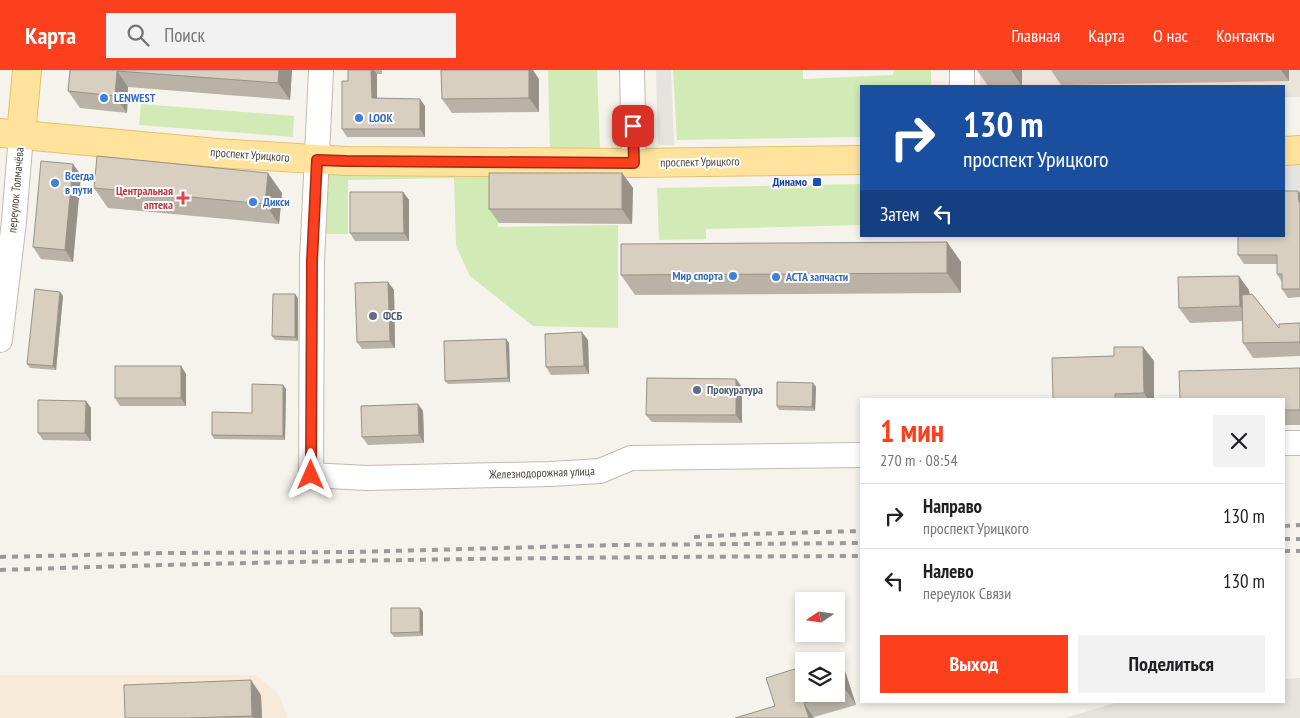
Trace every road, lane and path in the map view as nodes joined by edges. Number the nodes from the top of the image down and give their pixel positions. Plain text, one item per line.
1 (26, 70) edge
2 (321, 70) edge
3 (632, 70) edge
4 (962, 70) edge
5 (962, 85) edge
6 (11, 134) edge
7 (1300, 150) edge
8 (1285, 151) edge
9 (317, 160) junction
10 (860, 160) edge
11 (634, 163) junction
12 (0, 340) edge
13 (1285, 443) edge
14 (1300, 443) edge
15 (860, 455) edge

1 - 6 main road, переулок Толмачёва
2 - 9 street
3 - 11 street
4 - 5 street
6 - 9 main road, проспект Урицкого
6 - 12 street, переулок Толмачёва
7 - 8 main road
9 - 11 main road, проспект Урицкого
9 - 15 street, Железнодорожная улица
10 - 11 main road, проспект Урицкого
13 - 14 street

